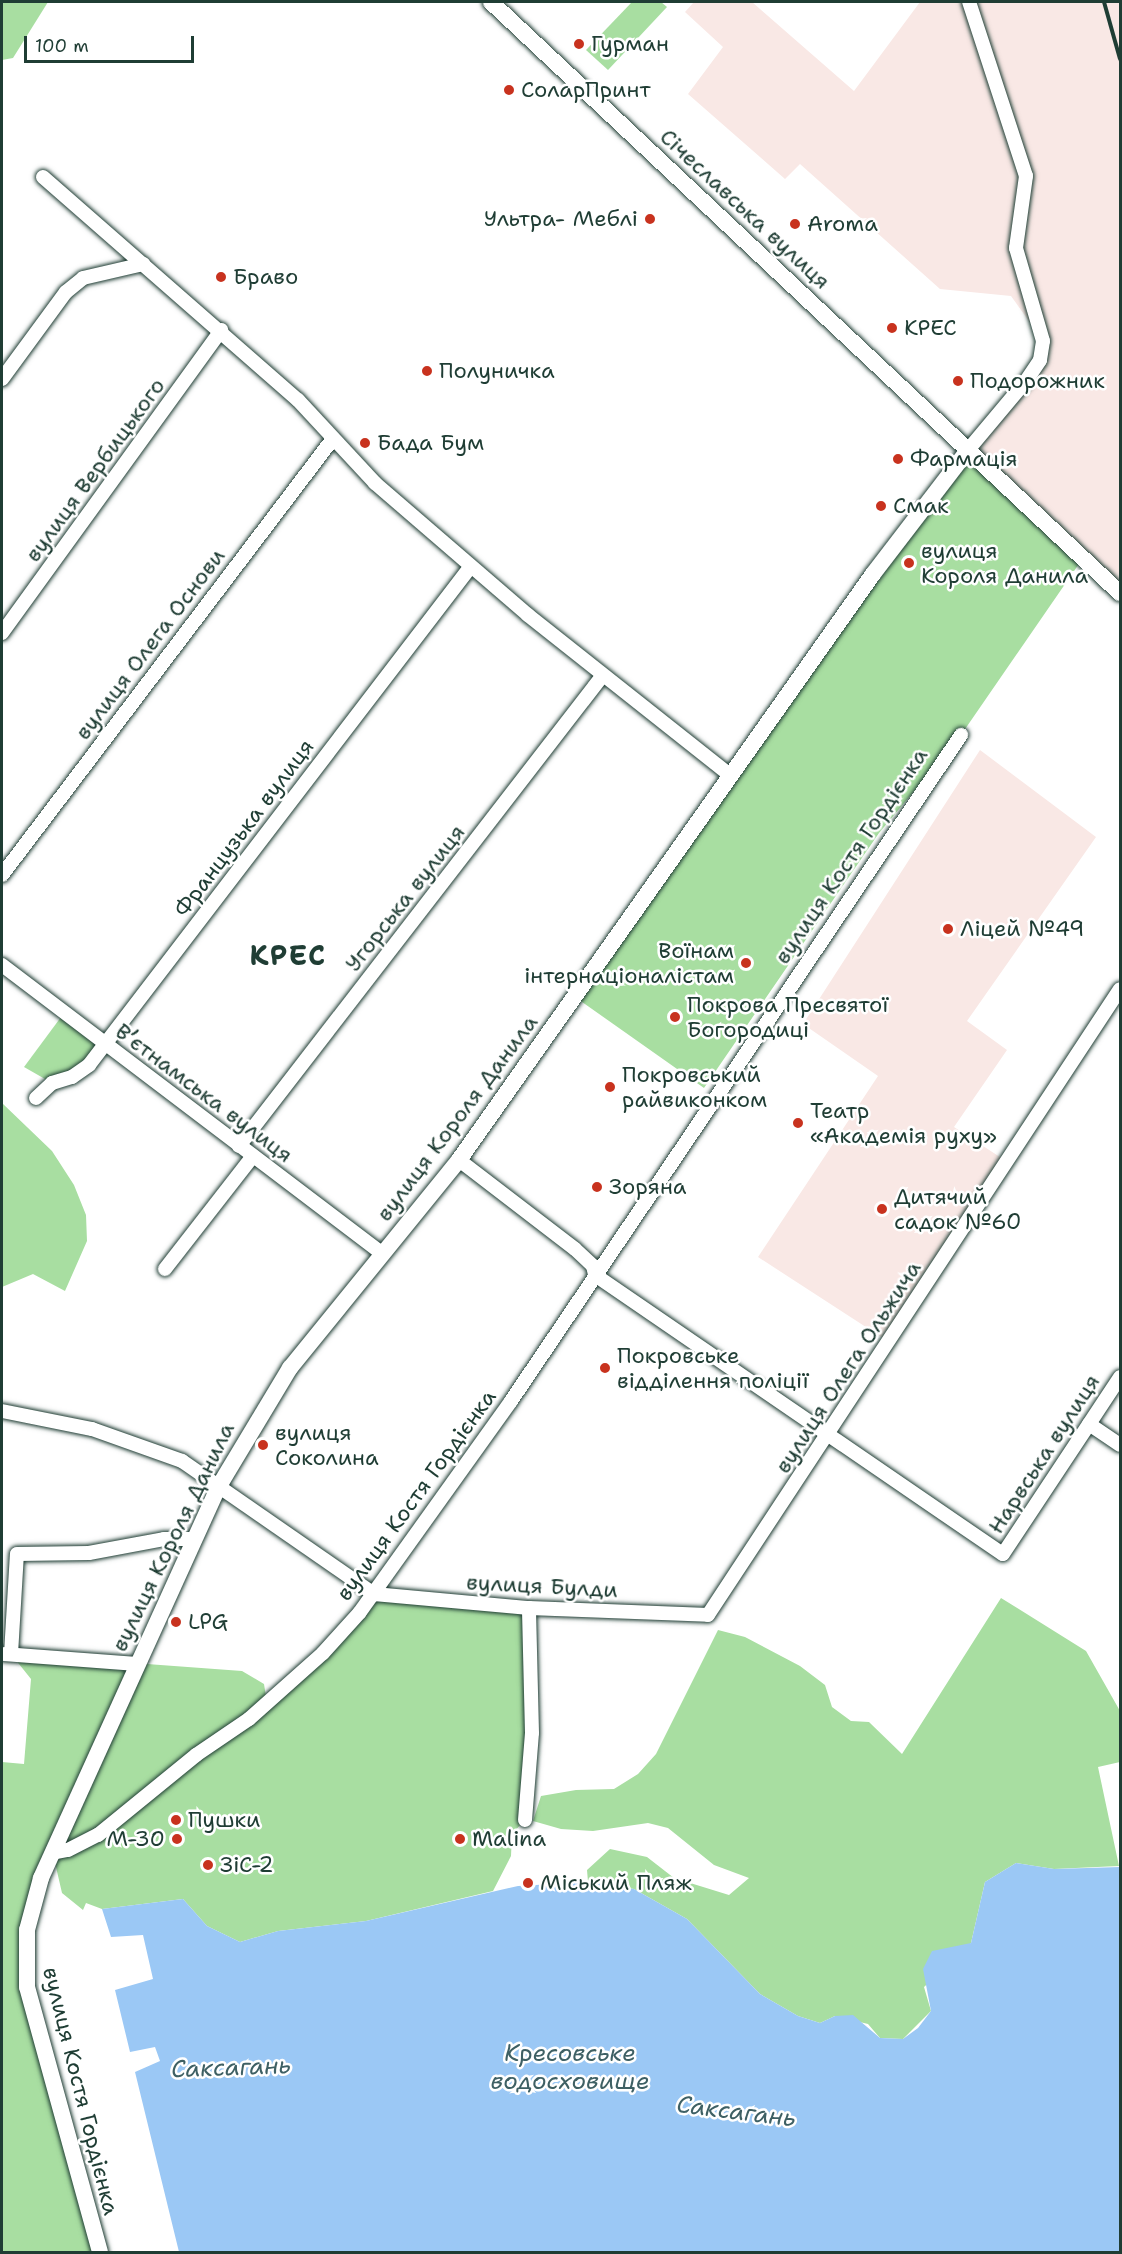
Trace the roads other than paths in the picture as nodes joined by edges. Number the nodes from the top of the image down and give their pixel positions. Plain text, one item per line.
1 (491, 2) edge
2 (969, 2) edge
3 (43, 177) dead end
4 (143, 264) junction
5 (221, 330) junction
6 (2, 379) edge
7 (332, 440) junction
8 (968, 450) junction
9 (471, 566) junction
10 (1120, 593) edge
11 (2, 633) edge
12 (603, 675) junction
13 (961, 735) dead end
14 (731, 776) junction
15 (2, 874) edge
16 (2, 965) edge
17 (1120, 989) edge
18 (105, 1044) junction
19 (36, 1098) dead end
20 (239, 1146) junction
21 (253, 1156) junction
22 (459, 1160) junction
23 (382, 1253) junction
24 (165, 1269) dead end
25 (595, 1275) junction
26 (1120, 1377) edge
27 (2, 1411) edge
28 (1089, 1424) junction
29 (829, 1434) junction
30 (1120, 1445) edge
31 (219, 1486) junction
32 (194, 1539) junction
33 (374, 1594) junction
34 (529, 1608) junction
35 (708, 1615) joint
36 (6, 1654) edge
37 (137, 1664) junction
38 (525, 1820) dead end
39 (52, 1853) junction
40 (99, 2253) edge

1 - 8 main road, Січеславська вулиця
2 - 8 street
3 - 4 street
4 - 5 street
4 - 6 street
5 - 7 street
5 - 11 street, вулиця Вербицького
7 - 9 street
7 - 15 street, вулиця Олега Основи
8 - 10 main road, Січеславська вулиця
8 - 14 main road, вулиця Короля Данила
9 - 12 street
9 - 18 street, Французька вулиця
12 - 14 street
12 - 20 street, Угорська вулиця
13 - 25 street, вулиця Костя Гордієнка
14 - 22 main road, вулиця Короля Данила
16 - 18 street, Вʼєтнамська вулиця
17 - 29 street, вулиця Олега Ольжича
18 - 19 street, Французька вулиця
18 - 20 street, Вʼєтнамська вулиця
20 - 21 street, Вʼєтнамська вулиця
21 - 23 street, Вʼєтнамська вулиця
21 - 24 street
22 - 23 main road, вулиця Короля Данила
22 - 25 street
23 - 31 main road, вулиця Короля Данила
25 - 29 street
25 - 33 street, вулиця Костя Гордієнка
26 - 28 street, Нарвська вулиця
27 - 31 street
28 - 29 street, Нарвська вулиця
28 - 30 street
29 - 35 street, вулиця Олега Ольжича
31 - 32 main road, вулиця Короля Данила
31 - 33 street
32 - 36 street
32 - 37 main road, вулиця Короля Данила
33 - 34 street, вулиця Булди
33 - 39 street, вулиця Костя Гордієнка
34 - 35 street, вулиця Булди
34 - 38 street
36 - 37 street
37 - 39 main road, вулиця Короля Данила
39 - 40 main road, вулиця Костя Гордієнка

